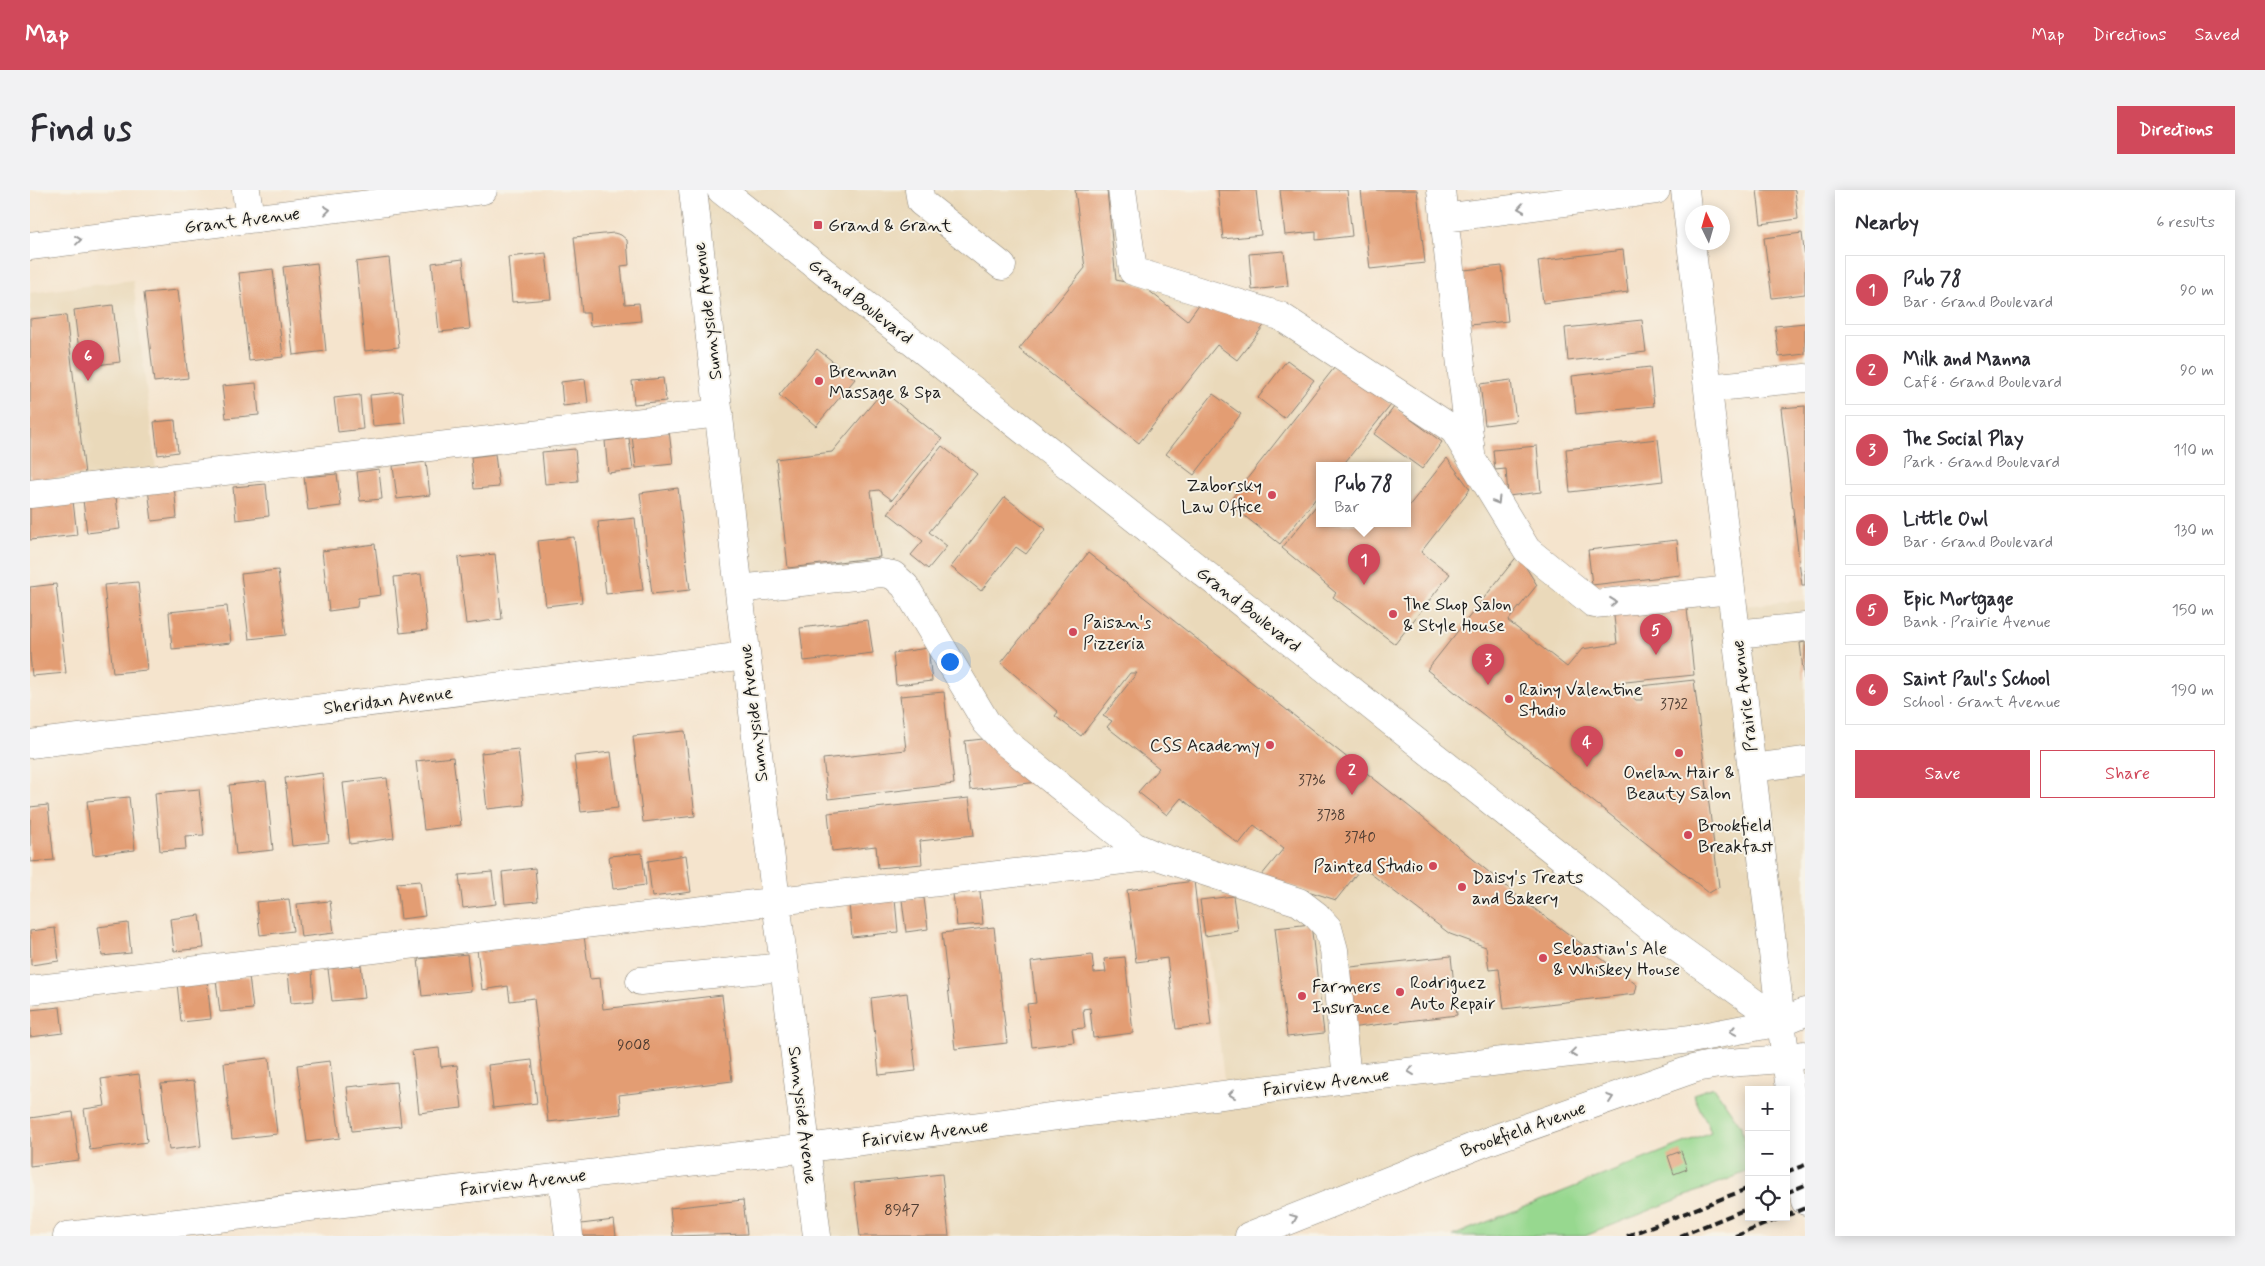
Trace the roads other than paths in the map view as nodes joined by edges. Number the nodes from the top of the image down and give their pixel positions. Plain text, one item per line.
1 (246, 190) edge
2 (483, 190) edge
3 (693, 190) edge
4 (721, 190) edge
5 (919, 190) edge
6 (1122, 190) edge
7 (1441, 190) edge
8 (1656, 190) edge
9 (1685, 190) edge
10 (1444, 218) junction
11 (250, 219) junction
12 (30, 246) edge
13 (1002, 266) dead end
14 (1805, 378) edge
15 (1708, 388) junction
16 (719, 413) junction
17 (1472, 460) junction
18 (30, 494) edge
19 (739, 589) junction
20 (1731, 590) junction
21 (1805, 627) edge
22 (1736, 634) junction
23 (746, 656) junction
24 (30, 744) edge
25 (1805, 761) edge
26 (1752, 768) junction
27 (1157, 856) junction
28 (776, 901) junction
29 (784, 967) junction
30 (640, 981) dead end
31 (30, 990) edge
32 (1793, 1017) edge
33 (1797, 1069) edge
34 (1347, 1079) junction
35 (807, 1148) junction
36 (562, 1177) junction
37 (1805, 1202) edge
38 (68, 1236) edge
39 (569, 1236) edge
40 (817, 1236) edge
41 (1249, 1236) edge

1 - 11 street
11 -> 2 street, Grant Avenue
3 - 16 street, Sunnyside Avenue
4 - 32 street, Grand Boulevard
5 - 13 street
6 - 17 street
7 - 10 street
8 -> 10 street
9 - 15 street, Prairie Avenue
10 - 17 street
12 -> 11 street, Grant Avenue
14 - 15 street
15 - 20 street, Prairie Avenue
16 - 18 street
16 - 19 street, Sunnyside Avenue
17 -> 20 street
19 - 23 street, Sunnyside Avenue
19 - 27 street
20 - 22 street, Prairie Avenue
21 - 22 street
22 - 26 street, Prairie Avenue
23 - 24 street, Sheridan Avenue
23 - 28 street, Sunnyside Avenue
25 - 26 street
26 - 32 street, Prairie Avenue
27 - 28 street
27 - 34 street
28 - 29 street, Sunnyside Avenue
28 - 31 street
29 - 30 street
29 - 35 street, Sunnyside Avenue
32 - 33 street, Prairie Avenue
32 -> 34 street, Fairview Avenue
33 - 37 street, Prairie Avenue
41 -> 33 street, Brookfield Avenue
34 -> 35 street, Fairview Avenue
35 - 36 street, Fairview Avenue
35 - 40 street, Sunnyside Avenue
36 - 38 street, Fairview Avenue
36 - 39 street

